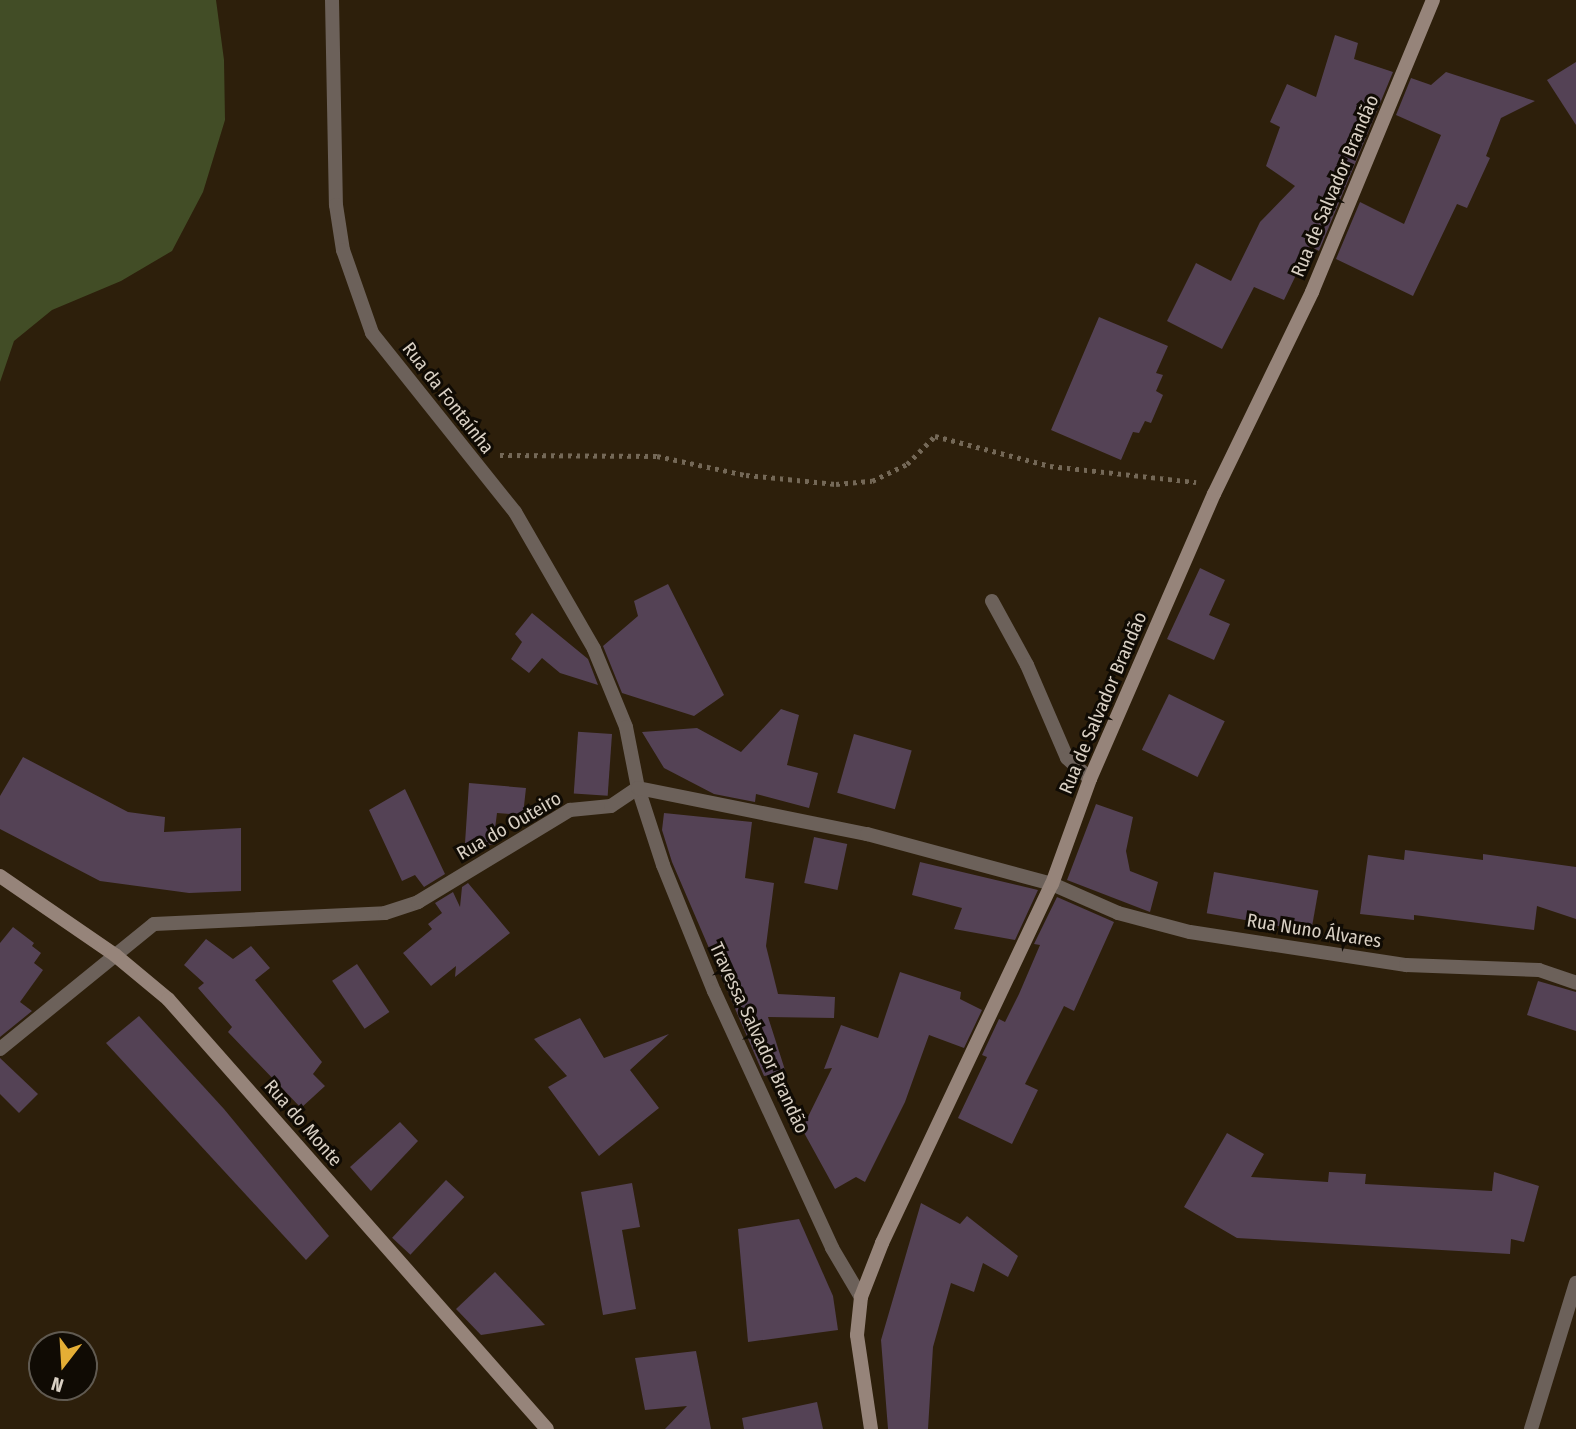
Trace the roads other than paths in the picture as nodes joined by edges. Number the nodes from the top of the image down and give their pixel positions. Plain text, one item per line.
1 (332, 0) edge
2 (1433, 0) edge
3 (992, 601) dead end
4 (1090, 779) junction
5 (638, 788) junction
6 (0, 876) edge
7 (1052, 884) junction
8 (116, 955) junction
9 (1576, 983) edge
10 (0, 1049) edge
11 (1576, 1283) edge
12 (861, 1297) junction
13 (547, 1429) edge
14 (871, 1429) edge
15 (1531, 1429) edge

1 - 5 street, Rua da Fontaínha
2 - 4 main road, Rua de Salvador Brandão
3 - 4 street
4 - 7 main road, Rua de Salvador Brandão
5 - 7 street
5 - 8 street, Rua do Outeiro
5 - 12 street, Travessa Salvador Brandão
6 - 8 main road, Rua do Monte
7 - 9 street, Rua Nuno Álvares
7 - 12 main road, Rua de Salvador Brandão
8 - 10 street, Rua do Outeiro
8 - 13 main road, Rua do Monte
11 - 15 street
12 - 14 main road, Rua de Salvador Brandão

